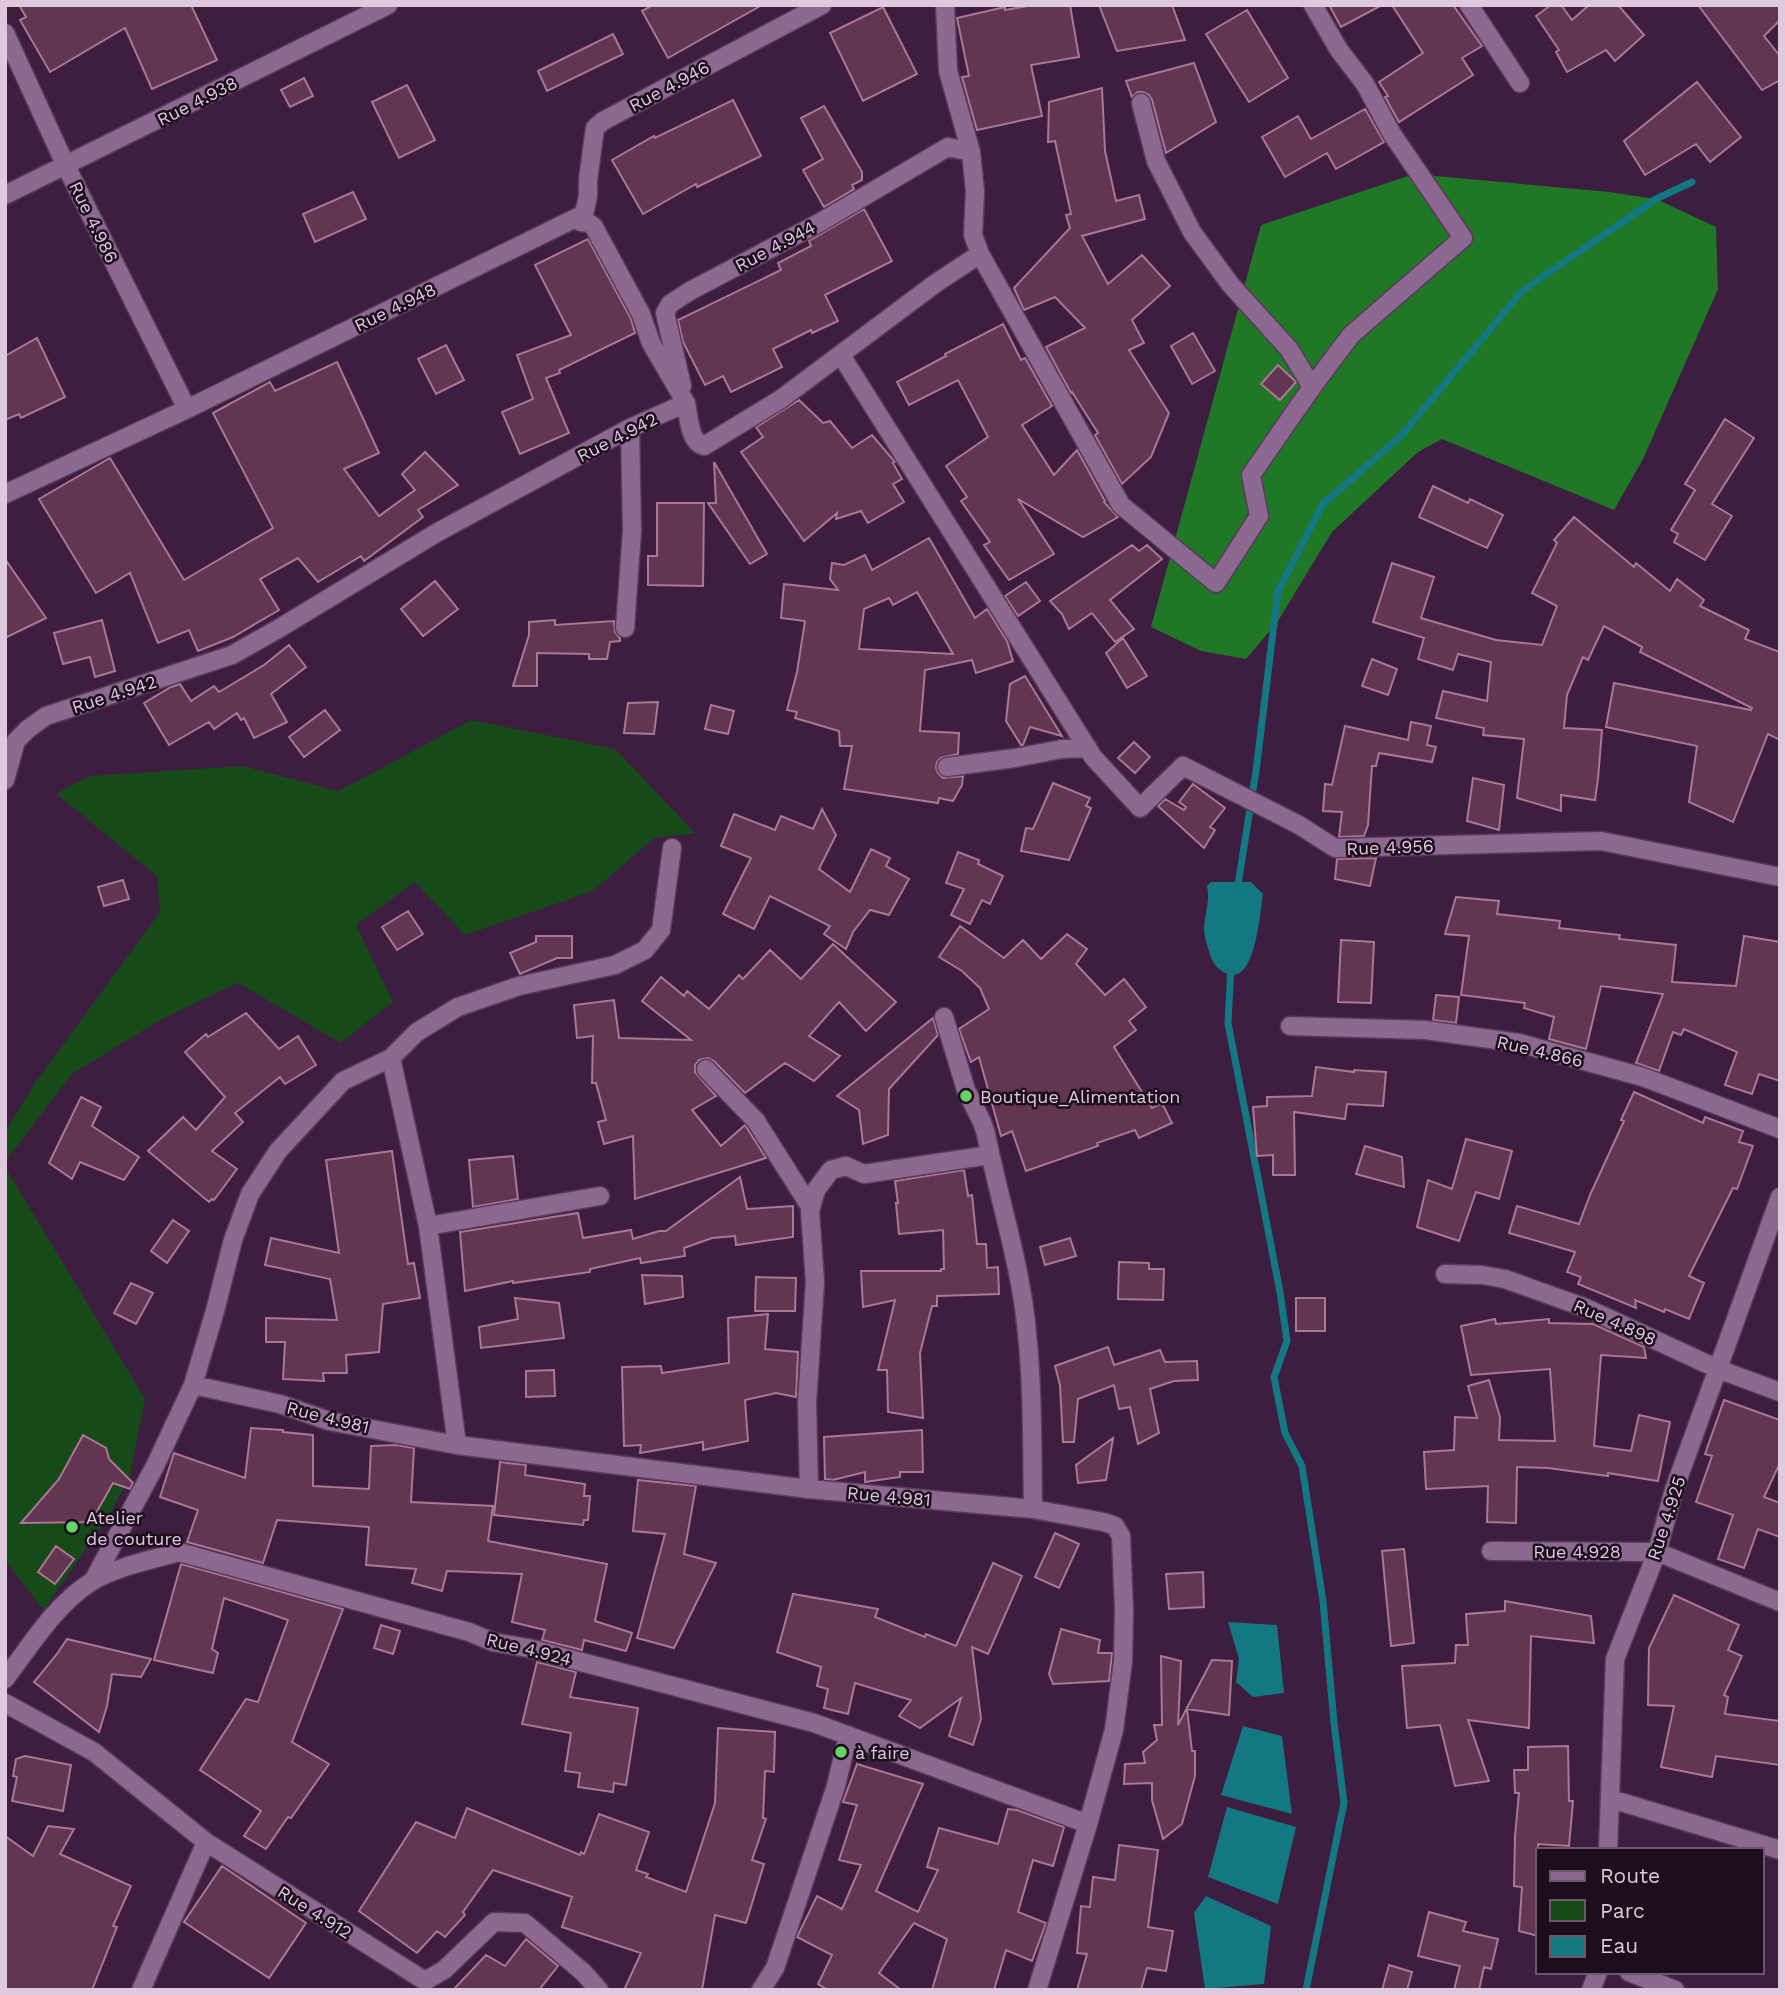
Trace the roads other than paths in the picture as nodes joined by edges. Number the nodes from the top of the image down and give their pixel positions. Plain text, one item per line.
1 (388, 5) edge
2 (822, 5) edge
3 (945, 5) edge
4 (1312, 5) edge
5 (1469, 5) edge
6 (5, 33) edge
7 (1520, 83) dead end
8 (1141, 103) dead end
9 (971, 152) junction
10 (66, 166) junction
11 (5, 195) edge
12 (584, 214) junction
13 (980, 254) junction
14 (841, 355) junction
15 (1312, 387) junction
16 (686, 403) junction
17 (187, 409) junction
18 (630, 428) junction
19 (5, 494) edge
20 (625, 628) dead end
21 (1087, 748) junction
22 (947, 767) dead end
23 (5, 780) edge
24 (672, 848) dead end
25 (1780, 877) edge
26 (944, 1017) dead end
27 (1290, 1026) dead end
28 (391, 1058) junction
29 (706, 1069) dead end
30 (1780, 1129) edge
31 (990, 1155) junction
32 (600, 1196) dead end
33 (1780, 1197) edge
34 (811, 1208) junction
35 (428, 1226) junction
36 (1445, 1274) dead end
37 (1718, 1369) junction
38 (192, 1385) junction
39 (1780, 1392) edge
40 (457, 1445) junction
41 (809, 1489) junction
42 (1033, 1509) junction
43 (1491, 1551) dead end
44 (1657, 1552) junction
45 (93, 1581) junction
46 (1780, 1602) edge
47 (5, 1679) edge
48 (5, 1703) edge
49 (848, 1735) junction
50 (1611, 1800) junction
51 (1088, 1824) junction
52 (206, 1842) junction
53 (1608, 1848) edge
54 (1780, 1850) edge
55 (1634, 1974) edge
56 (422, 1986) edge
57 (141, 1990) edge
58 (598, 1990) edge
59 (761, 1990) edge
60 (1037, 1990) edge
61 (1675, 1990) edge

1 - 10 street, Rue 4.938
2 - 12 street, Rue 4.946
3 - 9 street
4 - 15 street
5 - 7 street
6 - 10 street, Rue 4.986
8 - 15 street
9 - 13 street
9 - 16 street, Rue 4.944
10 - 11 street, Rue 4.938
10 - 17 street, Rue 4.986
12 - 16 street
12 - 17 street, Rue 4.948
13 - 14 street
13 - 15 street
14 - 16 street
14 - 21 street, Rue 4.956
16 - 18 street, Rue 4.942
17 - 19 street, Rue 4.948
18 - 20 street
18 - 23 street, Rue 4.942
21 - 22 street
21 - 25 street, Rue 4.956
24 - 28 street
26 - 31 street
27 - 30 street, Rue 4.866
28 - 35 street
28 - 38 street
29 - 34 street
31 - 34 street
31 - 42 street
32 - 35 street
33 - 37 street, Rue 4.925
34 - 41 street
35 - 40 street
36 - 37 street, Rue 4.898
37 - 39 street, Rue 4.898
37 - 44 street, Rue 4.925
38 - 40 street, Rue 4.981
38 - 45 street
40 - 41 street, Rue 4.981
41 - 42 street, Rue 4.981
42 - 51 street, Rue 4.981
43 - 44 street, Rue 4.928
44 - 46 street, Rue 4.928
44 - 50 street, Rue 4.925
45 - 47 street, Rue 4.924
45 - 49 street, Rue 4.924
48 - 52 street, Rue 4.912
49 - 51 street, Rue 4.924
49 - 59 street
50 - 53 street, Rue 4.925
50 - 54 street
51 - 60 street, Rue 4.981
52 - 56 street, Rue 4.912
52 - 57 street
55 - 61 street
56 - 58 street, Rue 4.912

